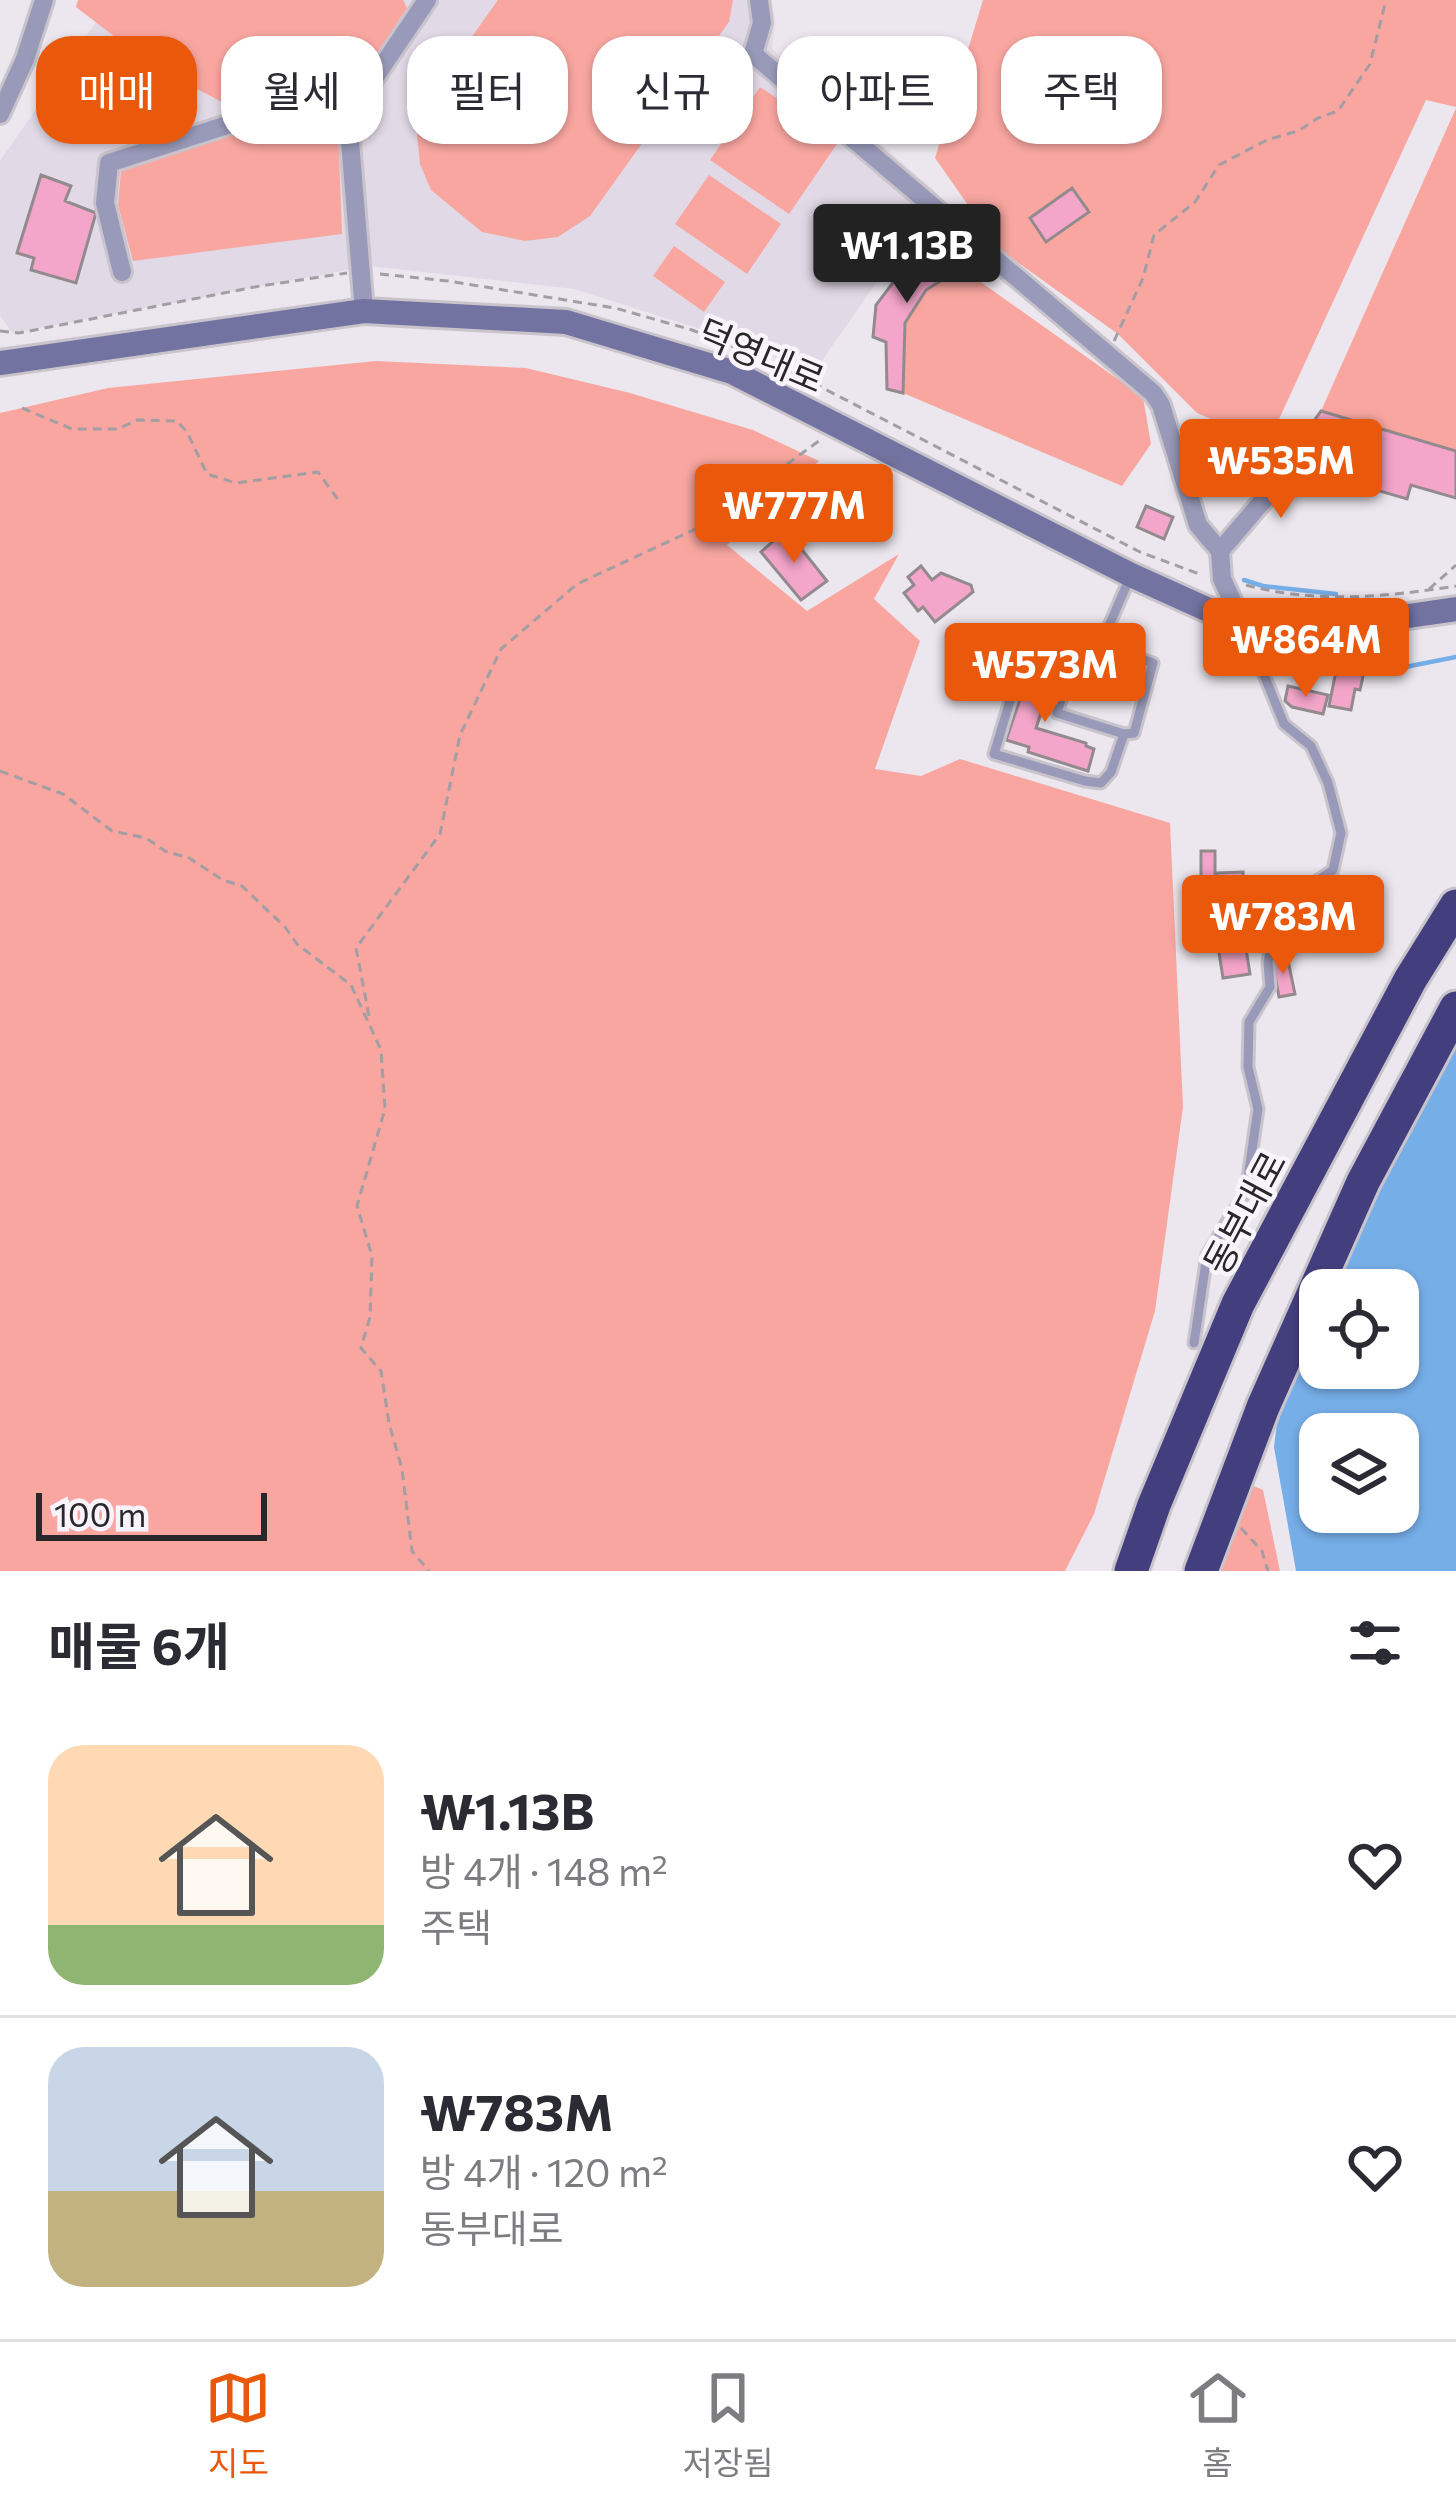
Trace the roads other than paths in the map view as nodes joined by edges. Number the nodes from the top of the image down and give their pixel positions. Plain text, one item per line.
1 (44, 0) edge
2 (427, 0) edge
3 (759, 0) edge
4 (383, 66) edge
5 (0, 113) edge
6 (221, 127) edge
7 (351, 144) edge
8 (122, 272) dead end
9 (364, 310) junction
10 (5, 359) edge
11 (1301, 456) dead end
12 (1220, 551) junction
13 (1131, 575) junction
14 (1456, 609) edge
15 (1244, 626) junction
16 (1088, 641) junction
17 (1075, 653) junction
18 (1124, 734) junction
19 (1456, 906) edge
20 (1456, 1008) edge
21 (1194, 1343) dead end
22 (1131, 1571) edge
23 (1201, 1571) edge

1 - 5 street
2 - 4 street
3 - 12 street
6 - 8 street
7 - 9 street
9 - 10 main road, 덕영대로
9 - 13 main road, 덕영대로
11 - 12 street
12 - 15 street
13 - 15 main road, 덕영대로
13 - 16 lane
14 - 15 main road, 덕영대로
15 - 21 lane
16 - 17 lane
16 - 18 lane
17 - 18 lane
17 - 18 lane
19 - 22 highway, 동부대로
20 - 23 highway

